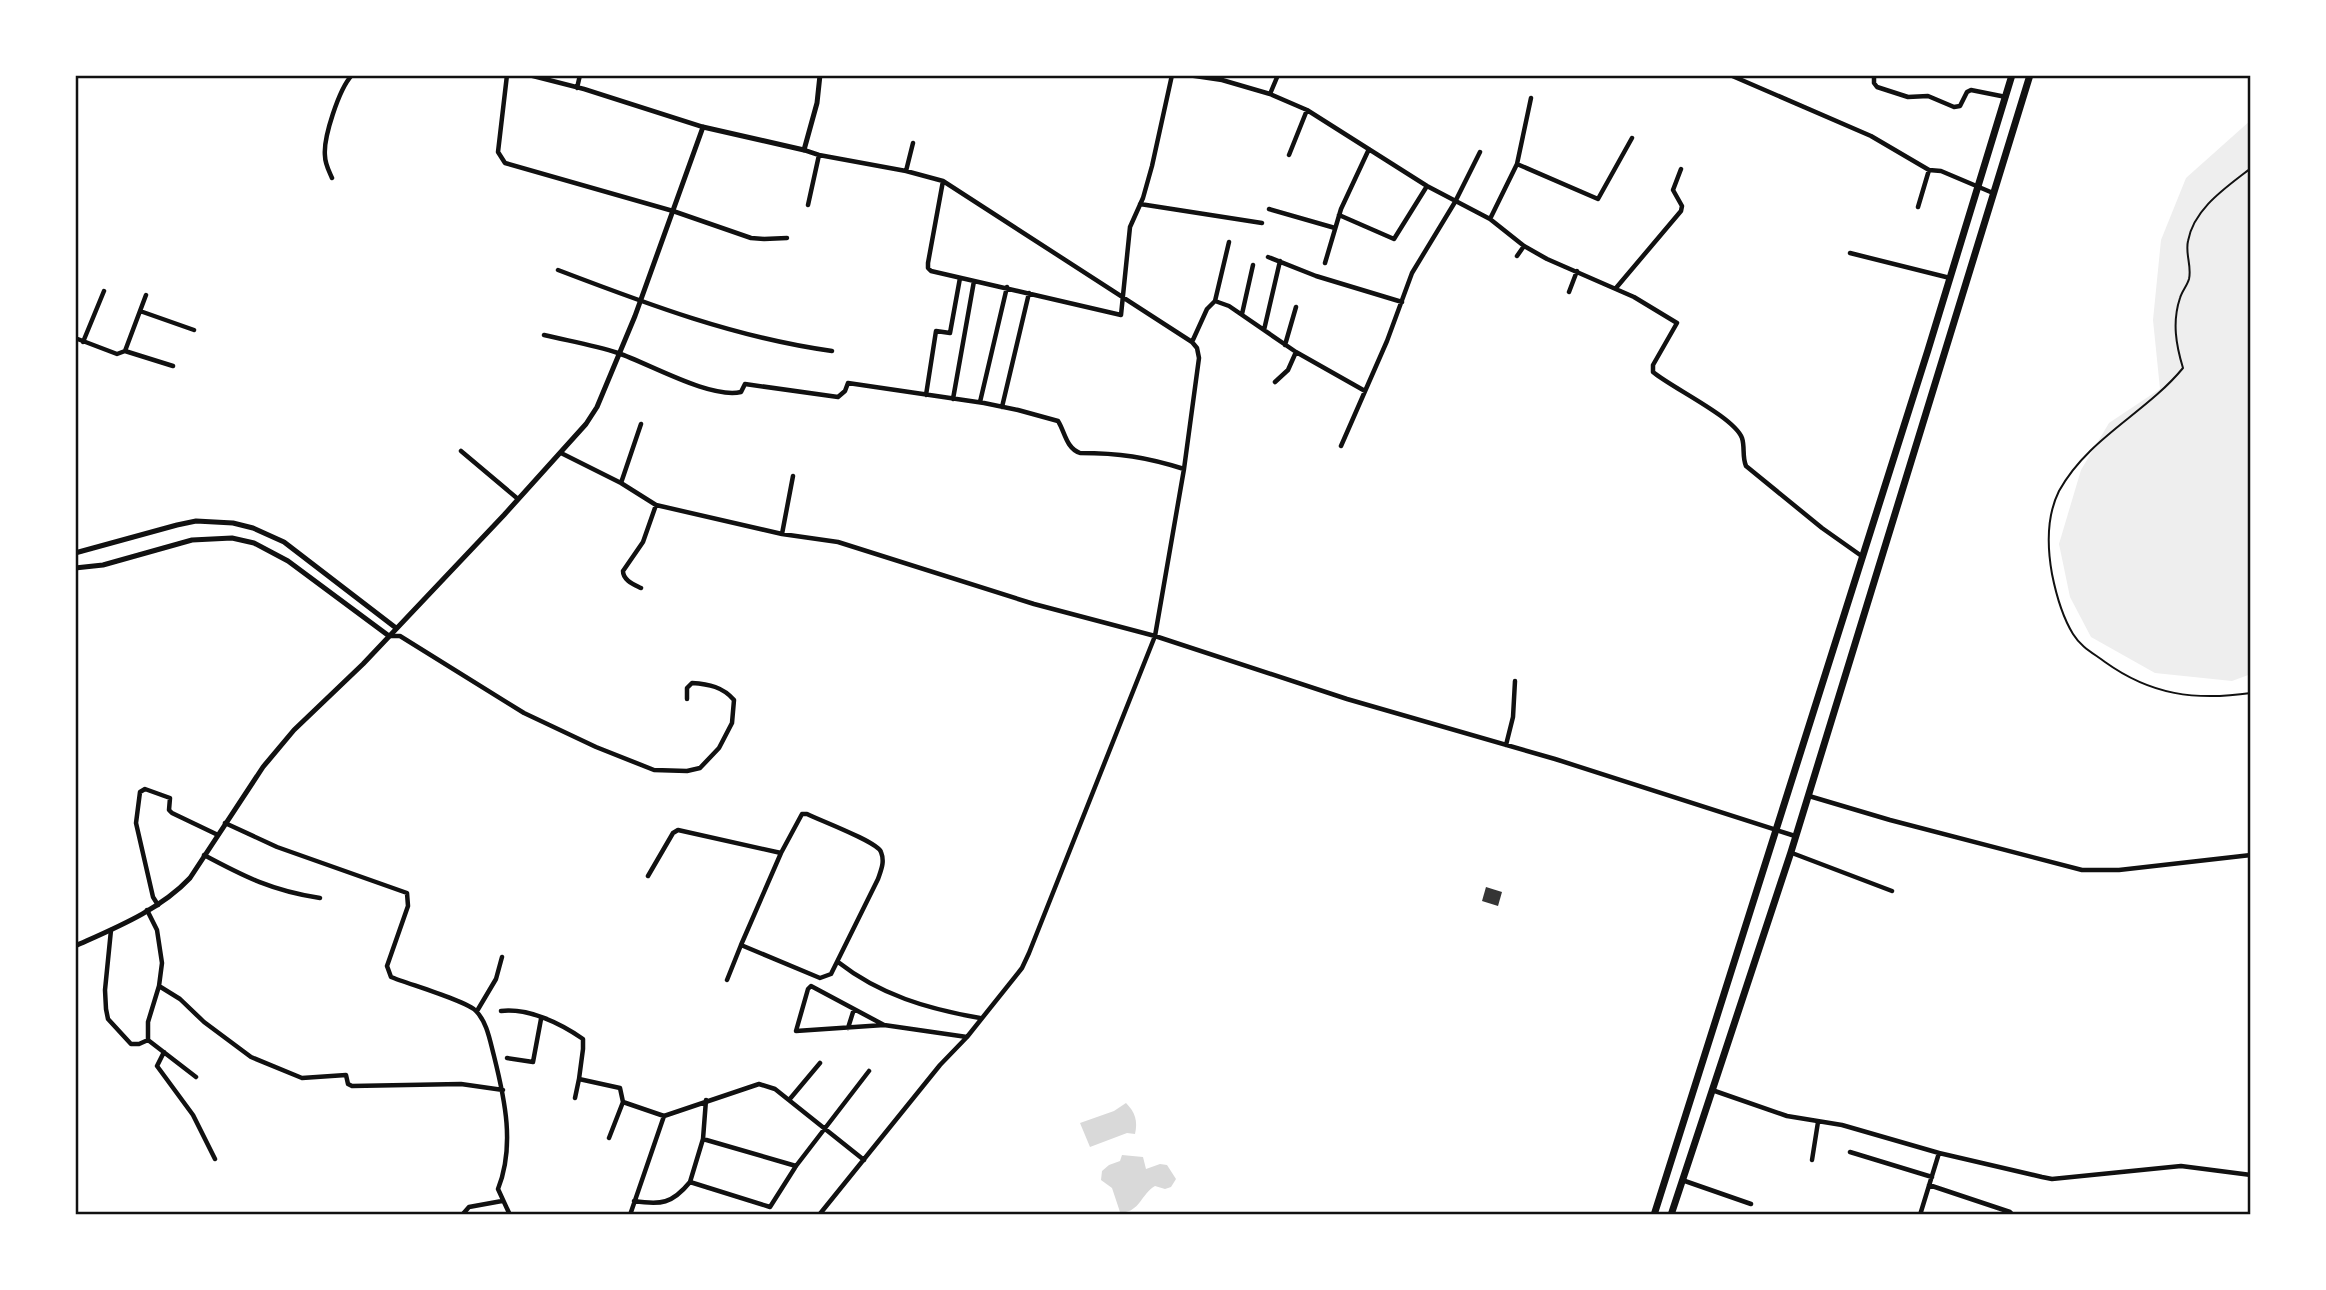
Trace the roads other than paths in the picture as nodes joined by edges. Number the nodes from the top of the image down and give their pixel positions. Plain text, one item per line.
1 (352, 75) edge
2 (507, 75) edge
3 (529, 75) edge
4 (580, 75) edge
5 (820, 75) edge
6 (1172, 75) edge
7 (1188, 75) edge
8 (1278, 75) edge
9 (1730, 75) edge
10 (1874, 75) edge
11 (2012, 75) edge
12 (2030, 75) edge
13 (1223, 78) edge
14 (577, 88) junction
15 (1270, 94) junction
16 (2006, 97) junction
17 (1531, 98) dead end
18 (1307, 110) junction
19 (703, 127) junction
20 (1632, 138) dead end
21 (913, 143) dead end
22 (804, 149) junction
23 (1369, 149) junction
24 (1480, 152) dead end
25 (819, 155) junction
26 (1289, 155) dead end
27 (1517, 164) junction
28 (2251, 168) edge
29 (1681, 169) dead end
30 (1929, 170) junction
31 (906, 171) junction
32 (332, 178) dead end
33 (943, 181) junction
34 (1427, 186) junction
35 (1978, 186) junction
36 (1994, 193) junction
37 (1455, 202) junction
38 (808, 205) dead end
39 (1140, 205) junction
40 (1918, 207) dead end
41 (1269, 209) dead end
42 (673, 211) junction
43 (1339, 215) junction
44 (1490, 219) junction
45 (1262, 223) dead end
46 (1335, 228) junction
47 (787, 237) dead end
48 (1229, 242) dead end
49 (1524, 246) junction
50 (1850, 253) dead end
51 (1517, 256) dead end
52 (1268, 257) dead end
53 (1280, 261) junction
54 (1325, 263) dead end
55 (1253, 265) dead end
56 (558, 270) dead end
57 (1577, 271) junction
58 (960, 278) junction
59 (1950, 278) junction
60 (974, 281) junction
61 (1007, 287) junction
62 (1616, 288) junction
63 (104, 292) dead end
64 (1569, 292) dead end
65 (1029, 293) junction
66 (146, 295) dead end
67 (1122, 298) junction
68 (640, 301) junction
69 (1215, 301) junction
70 (1402, 302) junction
71 (1296, 307) dead end
72 (140, 311) junction
73 (1242, 314) junction
74 (194, 330) dead end
75 (1264, 330) junction
76 (544, 335) dead end
77 (75, 338) edge
78 (83, 342) junction
79 (1192, 342) junction
80 (1285, 345) junction
81 (125, 351) junction
82 (832, 351) dead end
83 (1928, 351) junction
84 (1296, 352) junction
85 (618, 353) junction
86 (1945, 356) junction
87 (173, 366) dead end
88 (1275, 382) dead end
89 (1365, 391) junction
90 (926, 395) junction
91 (953, 399) junction
92 (980, 402) junction
93 (1002, 407) junction
94 (641, 424) dead end
95 (1340, 446) dead end
96 (461, 451) dead end
97 (561, 453) junction
98 (1184, 469) junction
99 (793, 476) dead end
100 (621, 483) junction
101 (518, 499) junction
102 (656, 505) junction
103 (1876, 513) junction
104 (1893, 521) junction
105 (782, 534) junction
106 (75, 553) edge
107 (1863, 557) junction
108 (75, 568) edge
109 (641, 588) dead end
110 (396, 628) junction
111 (389, 636) junction
112 (400, 636) junction
113 (1155, 636) junction
114 (1514, 681) dead end
115 (1821, 690) junction
116 (2251, 694) edge
117 (1837, 696) junction
118 (687, 699) dead end
119 (1506, 745) junction
120 (1808, 796) junction
121 (225, 824) junction
122 (1777, 828) junction
123 (218, 835) junction
124 (1795, 836) junction
125 (1791, 852) junction
126 (781, 853) junction
127 (204, 855) junction
128 (2251, 855) edge
129 (648, 876) dead end
130 (1892, 891) dead end
131 (320, 898) dead end
132 (158, 905) junction
133 (147, 911) junction
134 (111, 929) junction
135 (741, 944) junction
136 (75, 947) edge
137 (502, 957) dead end
138 (838, 962) junction
139 (727, 980) dead end
140 (159, 986) junction
141 (1720, 1005) junction
142 (854, 1009) junction
143 (1737, 1011) junction
144 (478, 1012) junction
145 (501, 1012) dead end
146 (541, 1018) junction
147 (980, 1018) junction
148 (884, 1025) junction
149 (848, 1028) junction
150 (967, 1037) junction
151 (148, 1040) junction
152 (164, 1052) junction
153 (507, 1058) dead end
154 (820, 1063) dead end
155 (869, 1071) dead end
156 (196, 1077) dead end
157 (579, 1079) junction
158 (503, 1090) junction
159 (1711, 1090) junction
160 (575, 1098) dead end
161 (706, 1100) junction
162 (789, 1100) junction
163 (1689, 1101) junction
164 (623, 1102) junction
165 (1706, 1107) junction
166 (664, 1116) junction
167 (1818, 1122) junction
168 (825, 1129) junction
169 (609, 1138) dead end
170 (703, 1139) junction
171 (1850, 1152) dead end
172 (1939, 1153) junction
173 (215, 1159) dead end
174 (864, 1160) junction
175 (1812, 1160) dead end
176 (796, 1166) junction
177 (2251, 1175) edge
178 (1931, 1177) junction
179 (1682, 1180) junction
180 (690, 1182) junction
181 (1929, 1185) junction
182 (502, 1201) junction
183 (634, 1201) junction
184 (1751, 1204) dead end
185 (462, 1215) edge
186 (510, 1215) edge
187 (630, 1215) edge
188 (819, 1215) edge
189 (1654, 1215) edge
190 (1671, 1215) edge
191 (1920, 1215) edge
192 (2013, 1215) edge

1 - 32 street
2 - 42 street
3 - 14 street
4 - 14 street
5 - 22 street
6 - 39 street
7 - 13 street
8 - 15 street
9 - 30 street
10 - 16 street
11 - 16 main road
12 - 36 main road
13 - 15 street
14 - 19 street
15 - 18 street
16 - 35 main road
17 - 27 street
18 - 23 street
18 - 26 street
19 - 22 street
19 - 42 street
20 - 27 street
21 - 31 street
22 - 25 street
23 - 34 street
23 - 43 street
24 - 37 street
25 - 31 street
25 - 38 street
27 - 44 street
28 - 116 lane
29 - 62 street
30 - 35 street
30 - 40 street
31 - 33 street
33 - 58 street
33 - 67 street
34 - 37 street
34 - 43 street
35 - 36 street
35 - 59 main road
36 - 86 main road
37 - 44 street
37 - 70 street
39 - 45 street
39 - 67 street
41 - 46 street
42 - 47 street
42 - 68 street
43 - 46 street
44 - 49 street
46 - 54 street
48 - 69 street
49 - 51 street
49 - 57 street
50 - 59 street
52 - 53 street
53 - 70 street
53 - 75 street
55 - 73 street
56 - 68 street
57 - 62 street
57 - 64 street
58 - 60 street
58 - 90 street
59 - 83 main road
60 - 61 street
60 - 91 street
61 - 65 street
61 - 92 street
62 - 107 street
63 - 78 street
65 - 67 street
65 - 93 street
66 - 72 street
67 - 79 street
68 - 82 street
68 - 85 street
69 - 73 street
69 - 79 street
70 - 89 street
71 - 80 street
72 - 74 street
72 - 81 street
73 - 75 street
75 - 80 street
76 - 85 street
77 - 78 street
78 - 81 street
79 - 98 street
80 - 84 street
81 - 87 street
83 - 86 main road
83 - 103 main road
84 - 88 street
84 - 89 street
85 - 90 street
85 - 97 street
86 - 104 main road
89 - 95 street
90 - 91 street
91 - 92 street
92 - 93 street
93 - 98 street
94 - 100 street
96 - 101 street
97 - 100 street
97 - 101 street
98 - 113 street
99 - 105 street
100 - 102 street
101 - 110 street
102 - 105 street
102 - 109 street
103 - 104 main road
103 - 107 main road
104 - 117 main road
105 - 113 street
106 - 110 street
107 - 115 main road
108 - 111 street
110 - 111 street
110 - 112 street
111 - 112 street
111 - 121 street
112 - 118 street
113 - 119 street
113 - 147 street
114 - 119 street
115 - 117 main road
115 - 122 main road
117 - 120 main road
119 - 122 street
120 - 124 main road
120 - 128 street
121 - 123 street
121 - 144 street
122 - 124 street
122 - 141 main road
123 - 127 street
123 - 132 street
124 - 125 main road
125 - 130 street
125 - 143 main road
126 - 129 street
126 - 135 street
126 - 138 street
127 - 131 street
127 - 132 street
132 - 133 street
133 - 134 street
133 - 140 street
134 - 136 street
134 - 151 street
135 - 138 street
135 - 139 street
137 - 144 street
138 - 147 street
140 - 151 street
140 - 158 street
141 - 143 main road
141 - 163 main road
142 - 148 street
142 - 149 street
142 - 149 street
143 - 159 main road
144 - 158 street
145 - 146 street
146 - 153 street
146 - 157 street
147 - 150 street
148 - 149 street
148 - 150 street
150 - 174 street
151 - 152 street
152 - 156 street
152 - 173 street
154 - 162 street
155 - 168 street
157 - 160 street
157 - 164 street
158 - 182 street
159 - 165 main road
159 - 167 street
161 - 162 street
161 - 166 street
161 - 170 street
162 - 168 street
163 - 165 main road
163 - 189 main road
164 - 166 street
164 - 169 street
165 - 179 main road
166 - 183 street
167 - 172 street
167 - 175 street
168 - 174 street
168 - 176 street
170 - 176 street
170 - 180 street
171 - 178 street
172 - 177 street
172 - 178 street
174 - 188 street
176 - 180 street
178 - 181 street
179 - 184 street
179 - 190 main road
180 - 183 street
181 - 191 street
181 - 192 street
182 - 185 street
182 - 186 street
183 - 187 street

